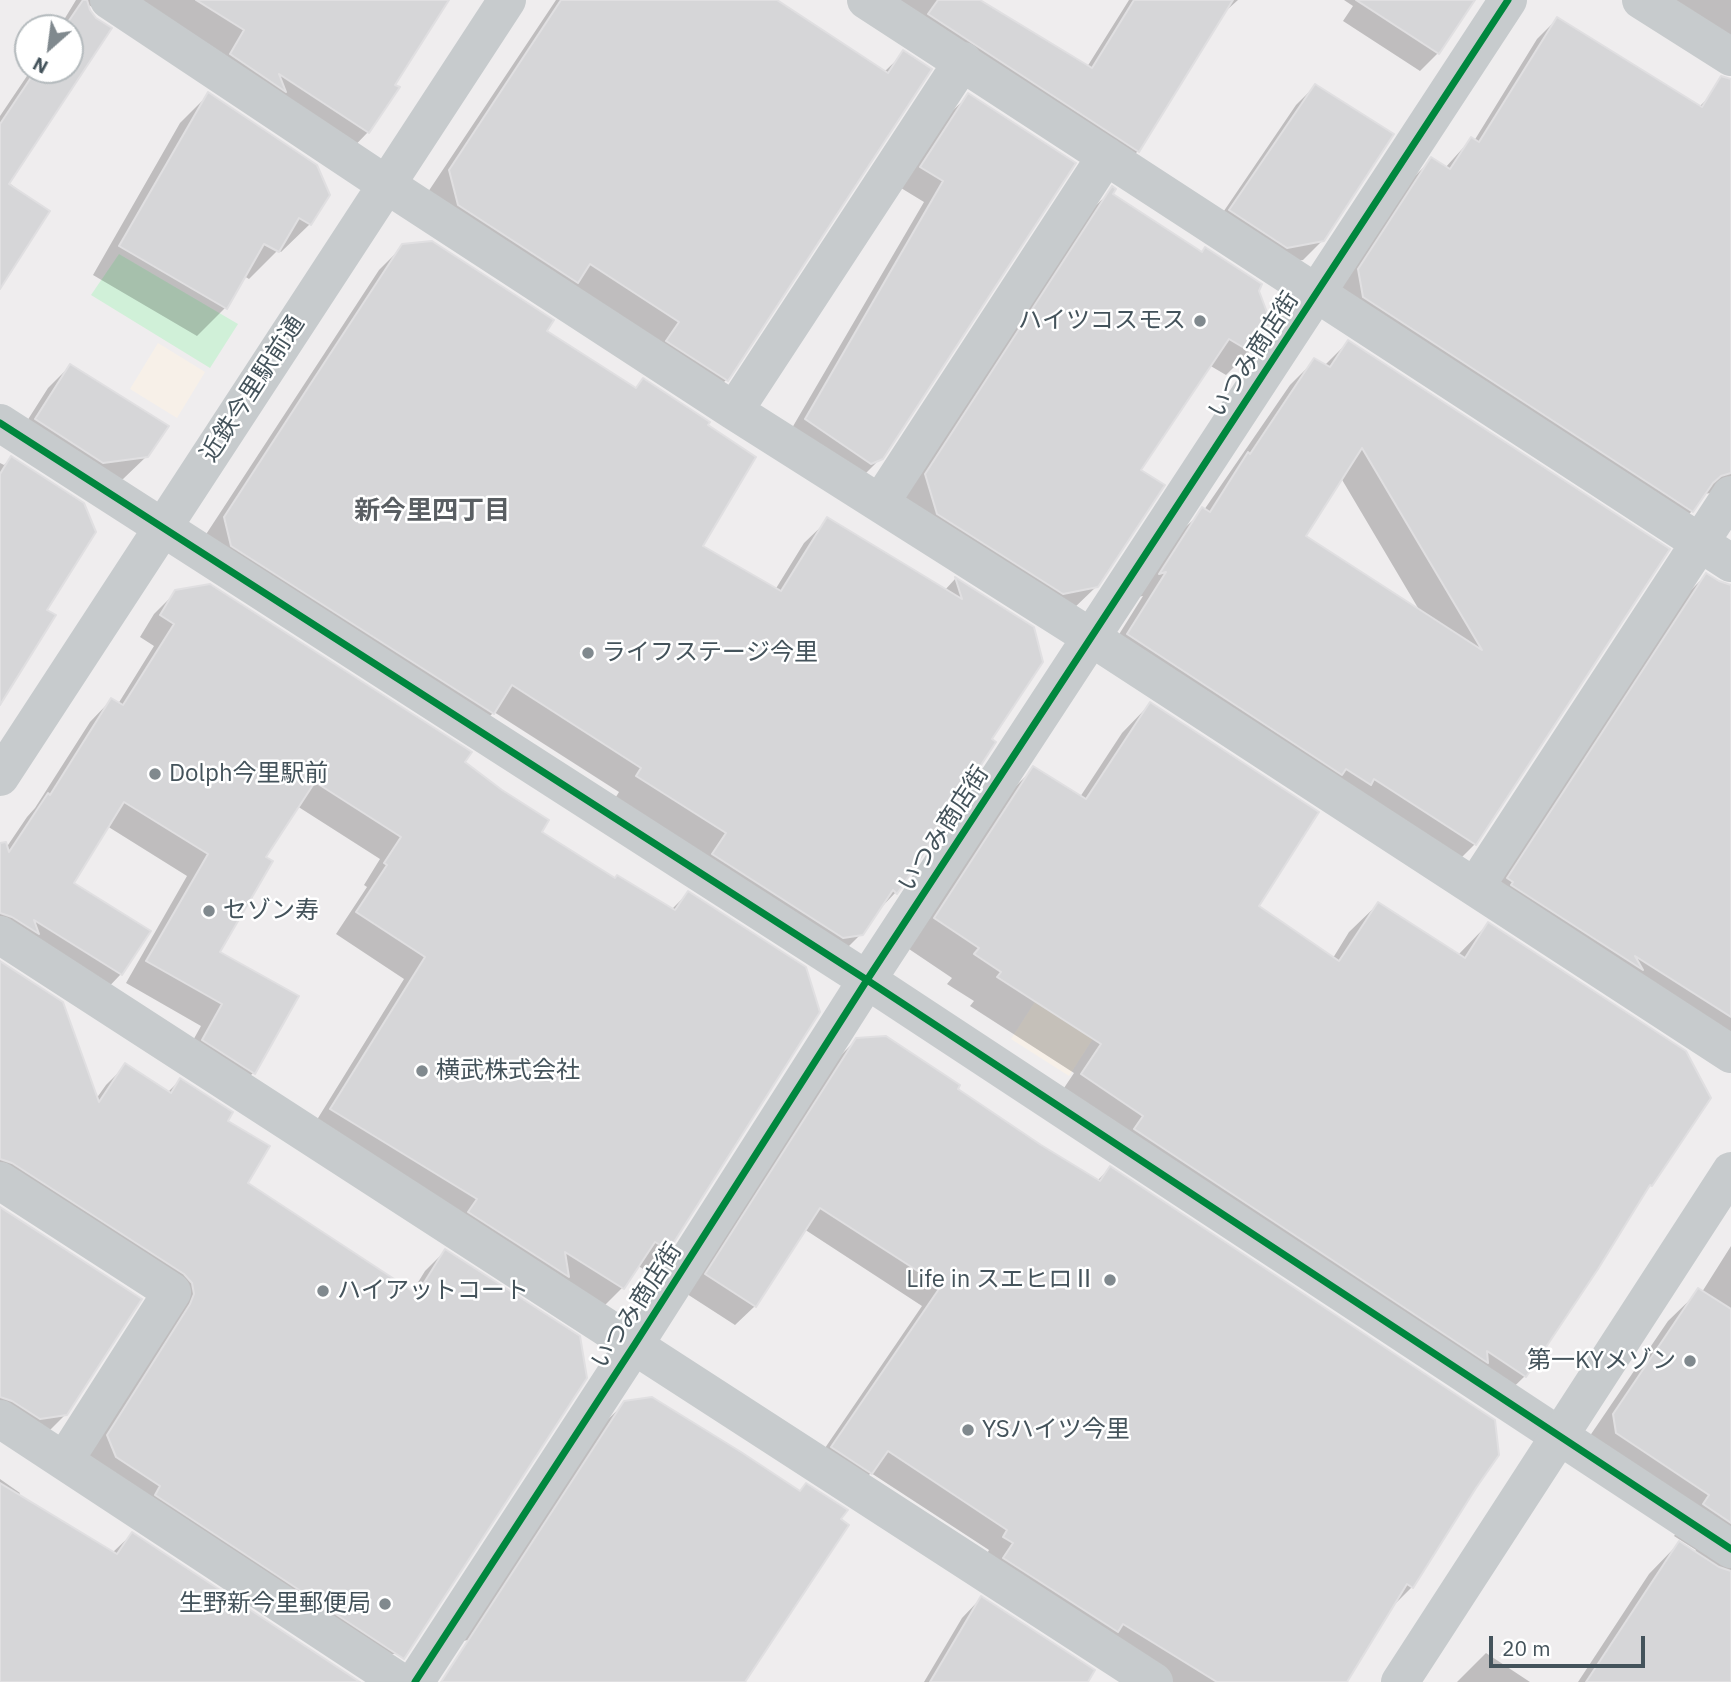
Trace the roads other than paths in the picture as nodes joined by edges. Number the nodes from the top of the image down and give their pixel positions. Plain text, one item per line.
1 (109, 0) edge
2 (507, 0) edge
3 (866, 0) edge
4 (1508, 0) edge
5 (1641, 0) edge
6 (1731, 57) edge
7 (962, 61) junction
8 (1106, 156) junction
9 (387, 185) junction
10 (1316, 295) junction
11 (734, 411) junction
12 (0, 423) edge
13 (1731, 495) edge
14 (880, 503) junction
15 (161, 528) junction
16 (1715, 553) edge
17 (1092, 638) junction
18 (0, 778) edge
19 (1475, 887) junction
20 (0, 935) edge
21 (867, 980) junction
22 (1731, 1054) edge
23 (1731, 1171) edge
24 (0, 1181) edge
25 (635, 1344) junction
26 (0, 1419) edge
27 (1559, 1436) junction
28 (64, 1461) junction
29 (1731, 1549) edge
30 (400, 1682) edge
31 (415, 1682) edge
32 (1154, 1682) edge
33 (1400, 1682) edge

1 - 9 street
2 - 9 street, 近鉄今里駅前通
3 - 7 street
4 - 10 street, いつみ商店街
5 - 6 street
7 - 8 street
7 - 11 street
8 - 10 street
8 - 14 street
9 - 11 street
9 - 15 street, 近鉄今里駅前通
10 - 16 street
10 - 17 street, いつみ商店街
11 - 14 street
12 - 15 street
13 - 16 street
14 - 17 street
15 - 18 street, 近鉄今里駅前通
15 - 21 street
16 - 19 street
17 - 19 street
17 - 21 street, いつみ商店街
19 - 22 street
20 - 25 street
21 - 25 street, いつみ商店街
21 - 27 street
23 - 27 street
24 - 28 street
25 - 31 street, いつみ商店街
25 - 32 street
26 - 28 street
27 - 29 street
27 - 33 street
28 - 30 street

